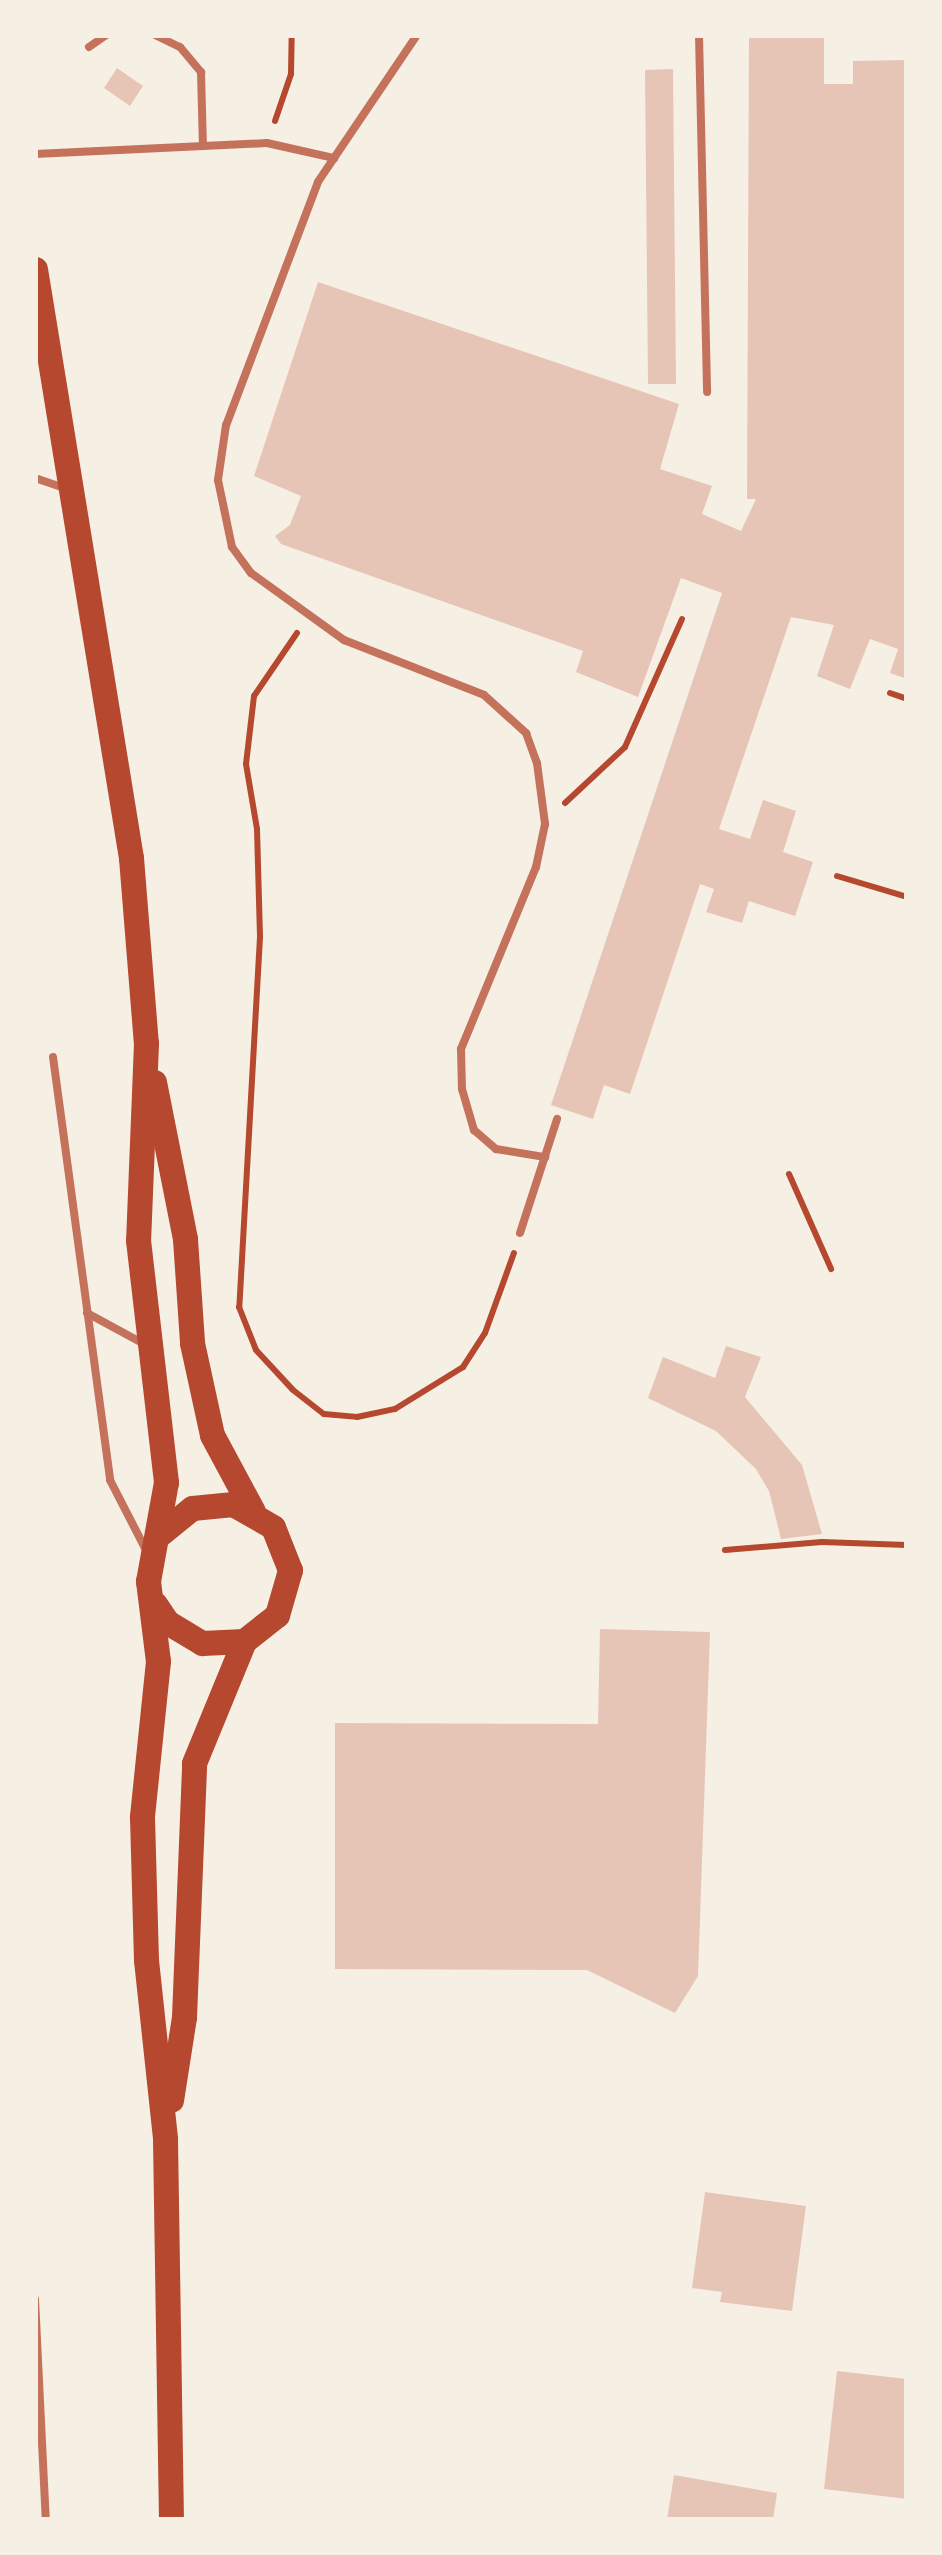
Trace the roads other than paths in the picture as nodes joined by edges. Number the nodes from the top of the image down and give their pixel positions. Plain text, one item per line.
1 (106, 35) edge
2 (155, 35) edge
3 (417, 35) edge
4 (698, 35) edge
5 (89, 48) dead end
6 (203, 146) junction
7 (35, 154) edge
8 (334, 158) junction
9 (35, 270) edge
10 (707, 392) dead end
11 (35, 478) edge
12 (73, 492) junction
13 (146, 1043) junction
14 (53, 1057) dead end
15 (557, 1118) dead end
16 (545, 1157) junction
17 (520, 1233) road end
18 (86, 1313) junction
19 (147, 1345) junction
20 (253, 1511) junction
21 (155, 1545) junction
22 (155, 1604) junction
23 (244, 1641) junction
24 (165, 2139) junction
25 (35, 2300) edge
26 (46, 2520) edge
27 (171, 2520) edge

1 - 5 lane
2 - 6 lane
3 - 8 lane
4 - 10 lane
6 - 7 lane
6 - 8 lane
8 - 16 lane
9 - 12 main road
11 - 12 lane
12 - 13 main road
13 - 19 main road
13 - 20 main road
14 - 18 lane
15 - 16 lane
16 - 17 lane
18 - 19 lane
18 - 21 lane
19 - 21 main road
20 - 21 main road
20 - 23 main road
21 - 22 main road
22 - 23 main road
22 - 24 main road
23 - 24 main road
24 - 27 main road
25 - 26 lane

